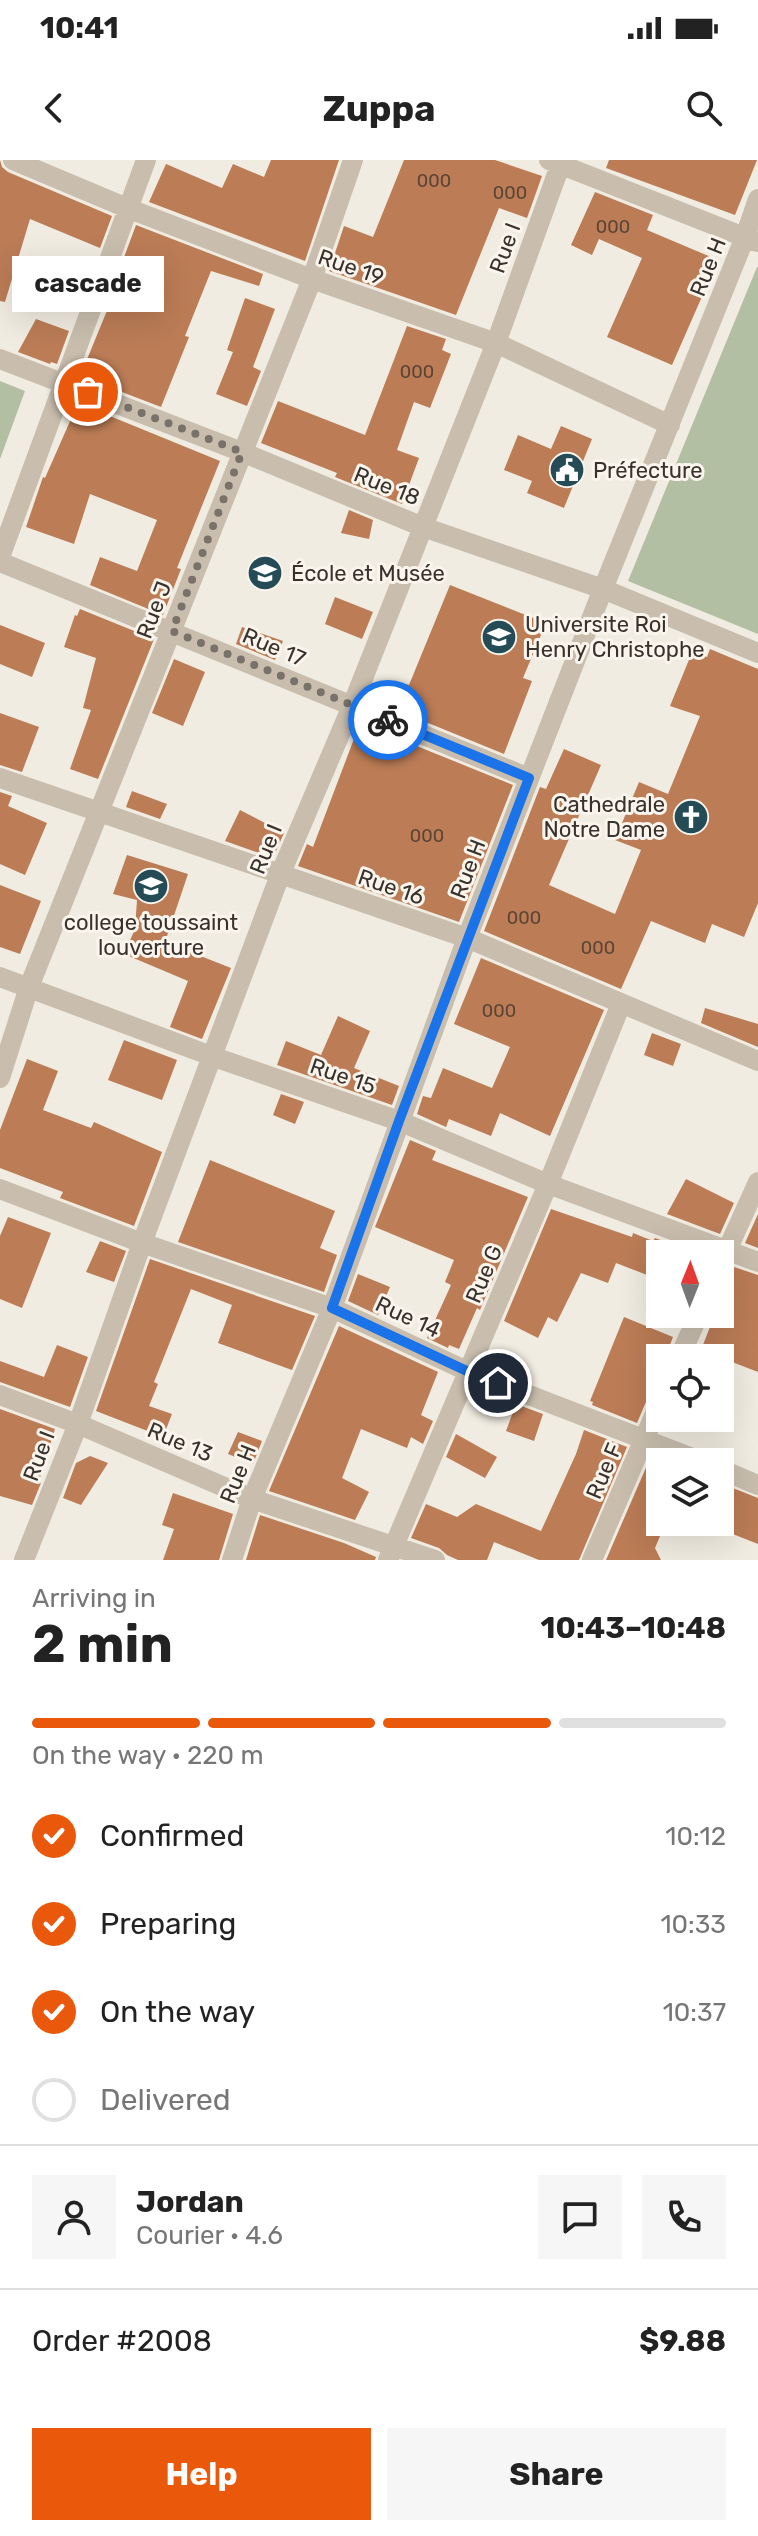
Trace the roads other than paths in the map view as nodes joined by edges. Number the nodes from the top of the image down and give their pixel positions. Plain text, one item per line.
1 (13, 160) edge
2 (146, 160) edge
3 (353, 160) edge
4 (557, 161) edge
5 (758, 199) edge
6 (127, 208) junction
7 (752, 239) edge
8 (312, 279) junction
9 (496, 343) junction
10 (0, 359) edge
11 (63, 382) junction
12 (670, 425) junction
13 (242, 452) junction
14 (423, 527) junction
15 (0, 559) edge
16 (603, 589) junction
17 (172, 631) junction
18 (758, 653) edge
19 (352, 706) junction
20 (0, 778) edge
21 (529, 778) junction
22 (100, 811) junction
23 (280, 875) junction
24 (467, 938) junction
25 (0, 977) edge
26 (29, 987) junction
27 (621, 1004) junction
28 (214, 1057) junction
29 (758, 1061) edge
30 (0, 1078) edge
31 (399, 1121) junction
32 (758, 1182) edge
33 (548, 1184) junction
34 (0, 1189) edge
35 (679, 1240) edge
36 (732, 1240) edge
37 (142, 1243) junction
38 (734, 1260) edge
39 (758, 1262) edge
40 (332, 1308) junction
41 (469, 1372) junction
42 (0, 1395) edge
43 (78, 1424) junction
44 (647, 1432) edge
45 (644, 1438) junction
46 (669, 1448) edge
47 (734, 1475) edge
48 (758, 1485) edge
49 (252, 1499) junction
50 (391, 1553) edge
51 (24, 1560) edge
52 (232, 1560) edge
53 (435, 1560) edge
54 (592, 1560) edge

1 - 6 street, Rue 19
2 - 6 street
3 - 8 street, Rue J
4 - 7 street
4 - 9 street, Rue I
5 - 7 street, Rue H
6 - 8 street, Rue 19
6 - 11 street
7 - 12 street, Rue H
8 - 9 street, Rue 19
8 - 13 street, Rue J
9 - 12 street, Rue 19
9 - 14 street, Rue I
10 - 11 street, Rue 18
11 - 13 street, Rue 18
11 - 15 street
12 - 16 street, Rue H
13 - 14 street, Rue 18
13 - 17 street, Rue J
14 - 16 street, Rue 18
14 - 19 street, Rue I
15 - 17 street, Rue 17
16 - 18 street, Rue 18
16 - 21 street, Rue H
17 - 19 street, Rue 17
17 - 22 street, Rue J
19 - 21 street, Rue 17
19 - 23 street, Rue I
20 - 22 street, Rue 16
21 - 24 street, Rue H
22 - 23 street, Rue 16
22 - 26 street, Rue J
23 - 24 street, Rue 16
23 - 28 street, Rue I
24 - 27 street, Rue 16
24 - 31 street, Rue H
25 - 26 street, Rue 15
26 - 28 street, Rue 15
26 - 30 street, Rue J
27 - 29 street, Rue 16
27 - 33 street, Rue G
28 - 31 street, Rue 15
28 - 37 street, Rue I
31 - 33 street, Rue 15
31 - 40 street, Rue H
32 - 36 street
33 - 35 street, Rue 15
33 - 41 street, Rue G
34 - 37 street, Rue 14
37 - 40 street, Rue 14
37 - 43 street, Rue I
38 - 39 street, Rue 15
40 - 41 street, Rue 14
40 - 49 street, Rue H
41 - 45 street, Rue 14
41 - 50 street, Rue G
42 - 43 street, Rue 13
43 - 49 street, Rue 13
43 - 51 street, Rue I
44 - 45 street, Rue F
45 - 46 street, Rue 14
45 - 54 street, Rue F
47 - 48 street
49 - 50 street, Rue 13
49 - 52 street, Rue H
50 - 53 street, Rue 13

